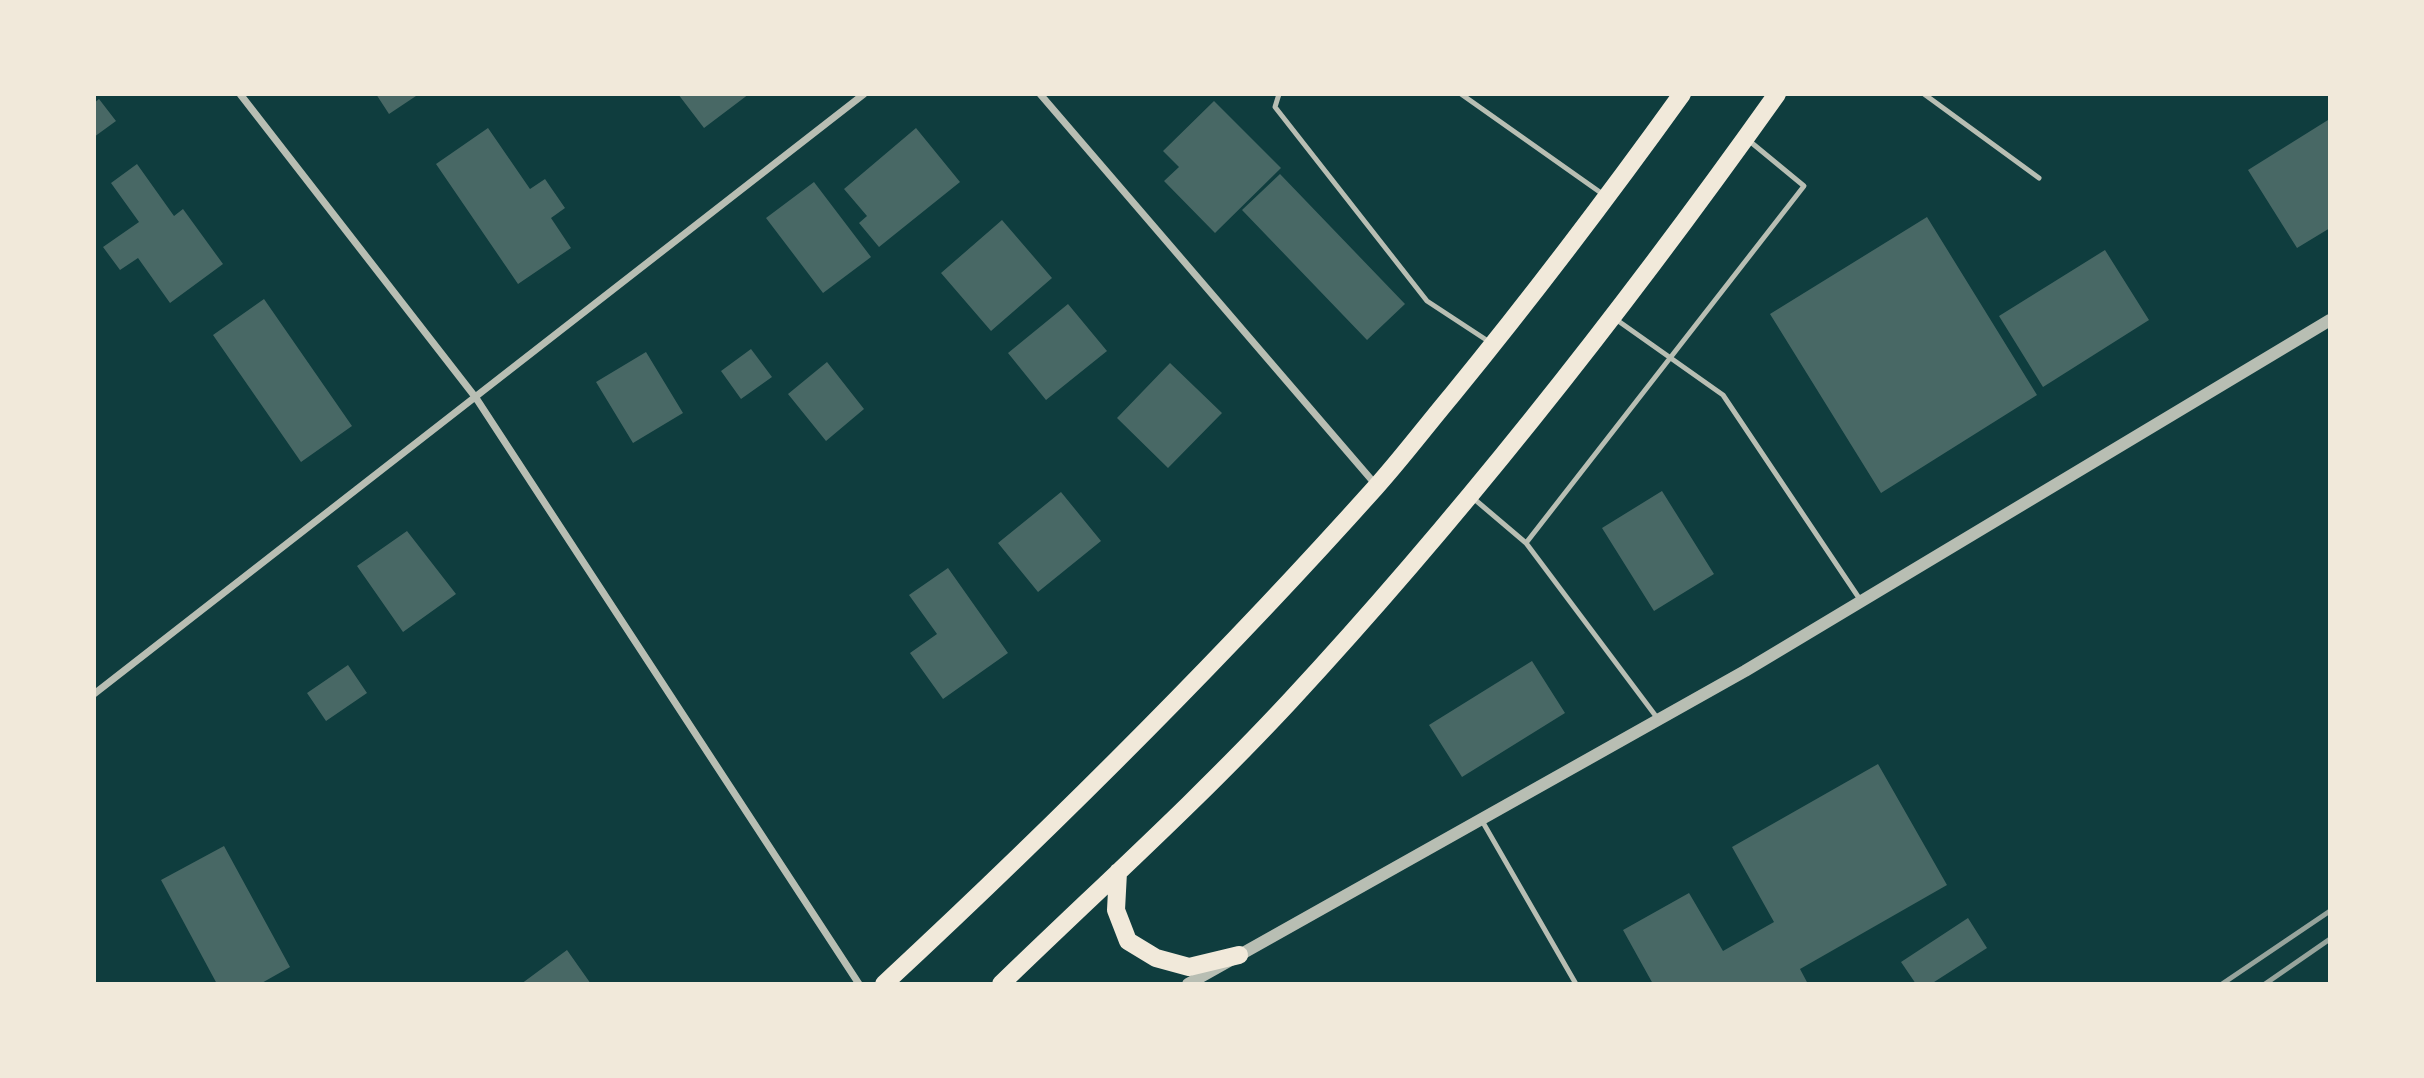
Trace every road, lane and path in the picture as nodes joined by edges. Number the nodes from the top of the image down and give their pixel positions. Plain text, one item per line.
1 (240, 94) edge
2 (864, 94) edge
3 (1040, 94) edge
4 (1279, 94) edge
5 (1461, 94) edge
6 (1682, 94) edge
7 (1777, 94) edge
8 (1924, 94) edge
9 (1746, 138) junction
10 (2039, 178) dead end
11 (1607, 197) junction
12 (1612, 316) junction
13 (2329, 320) edge
14 (1493, 345) junction
15 (1669, 359) junction
16 (475, 398) junction
17 (1377, 486) junction
18 (1470, 496) junction
19 (1526, 543) junction
20 (1861, 601) junction
21 (94, 694) edge
22 (1658, 719) junction
23 (1481, 819) junction
24 (1118, 872) junction
25 (1239, 954) junction
26 (1211, 978) edge
27 (859, 984) edge
28 (884, 984) edge
29 (1001, 984) edge
30 (1188, 984) edge
31 (1576, 984) edge

1 - 16 street
2 - 16 street
3 - 17 street
4 - 14 lane
5 - 11 lane
6 - 11 main road
7 - 9 main road
8 - 10 lane
9 - 12 main road
9 - 15 lane
11 - 14 main road
12 - 15 lane
12 - 18 main road
13 - 20 street
14 - 17 main road
15 - 19 lane
15 - 20 lane
16 - 21 street
16 - 27 street
17 - 28 main road
18 - 19 lane
18 - 24 main road
19 - 22 lane
20 - 22 street
22 - 23 street
23 - 25 street
23 - 31 lane
24 - 25 main road
24 - 29 main road
25 - 26 street
26 - 30 street

